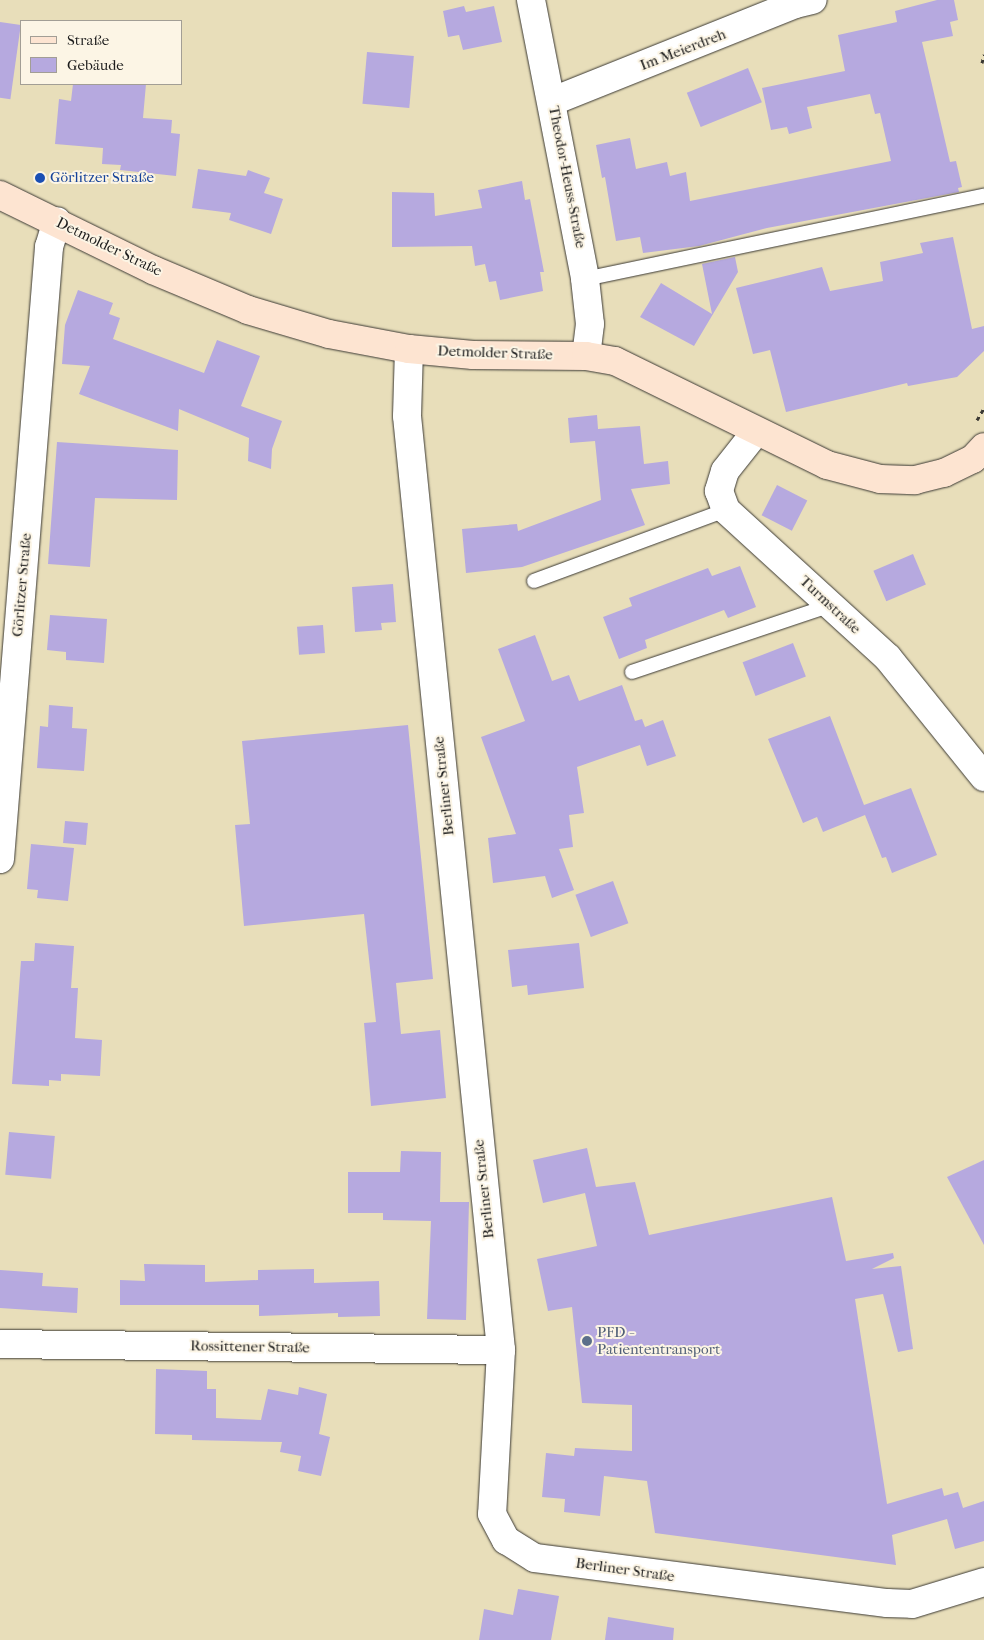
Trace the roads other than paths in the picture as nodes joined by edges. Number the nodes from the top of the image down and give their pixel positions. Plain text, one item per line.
1 (531, 0) edge
2 (800, 1) edge
3 (553, 102) junction
4 (0, 195) edge
5 (984, 196) edge
6 (57, 221) junction
7 (585, 279) junction
8 (409, 349) junction
9 (586, 356) junction
10 (755, 433) junction
11 (978, 437) edge
12 (726, 510) junction
13 (534, 580) dead end
14 (831, 605) junction
15 (632, 672) dead end
16 (984, 776) edge
17 (0, 859) edge
18 (0, 1344) edge
19 (501, 1350) junction
20 (984, 1582) edge

1 - 3 street, Theodor-Heuss-Straße
2 - 3 street, Im Meierdreh
3 - 7 street, Theodor-Heuss-Straße
4 - 6 main road, Detmolder Straße
5 - 7 lane
6 - 8 main road, Detmolder Straße
6 - 17 street, Görlitzer Straße
7 - 9 street, Theodor-Heuss-Straße
8 - 9 main road, Detmolder Straße
8 - 19 street, Berliner Straße
9 - 10 main road, Detmolder Straße
10 - 11 main road, Detmolder Straße
10 - 12 street
12 - 13 lane
12 - 14 street, Turmstraße
14 - 15 lane
14 - 16 street, Turmstraße
18 - 19 street, Rossittener Straße
19 - 20 street, Berliner Straße

